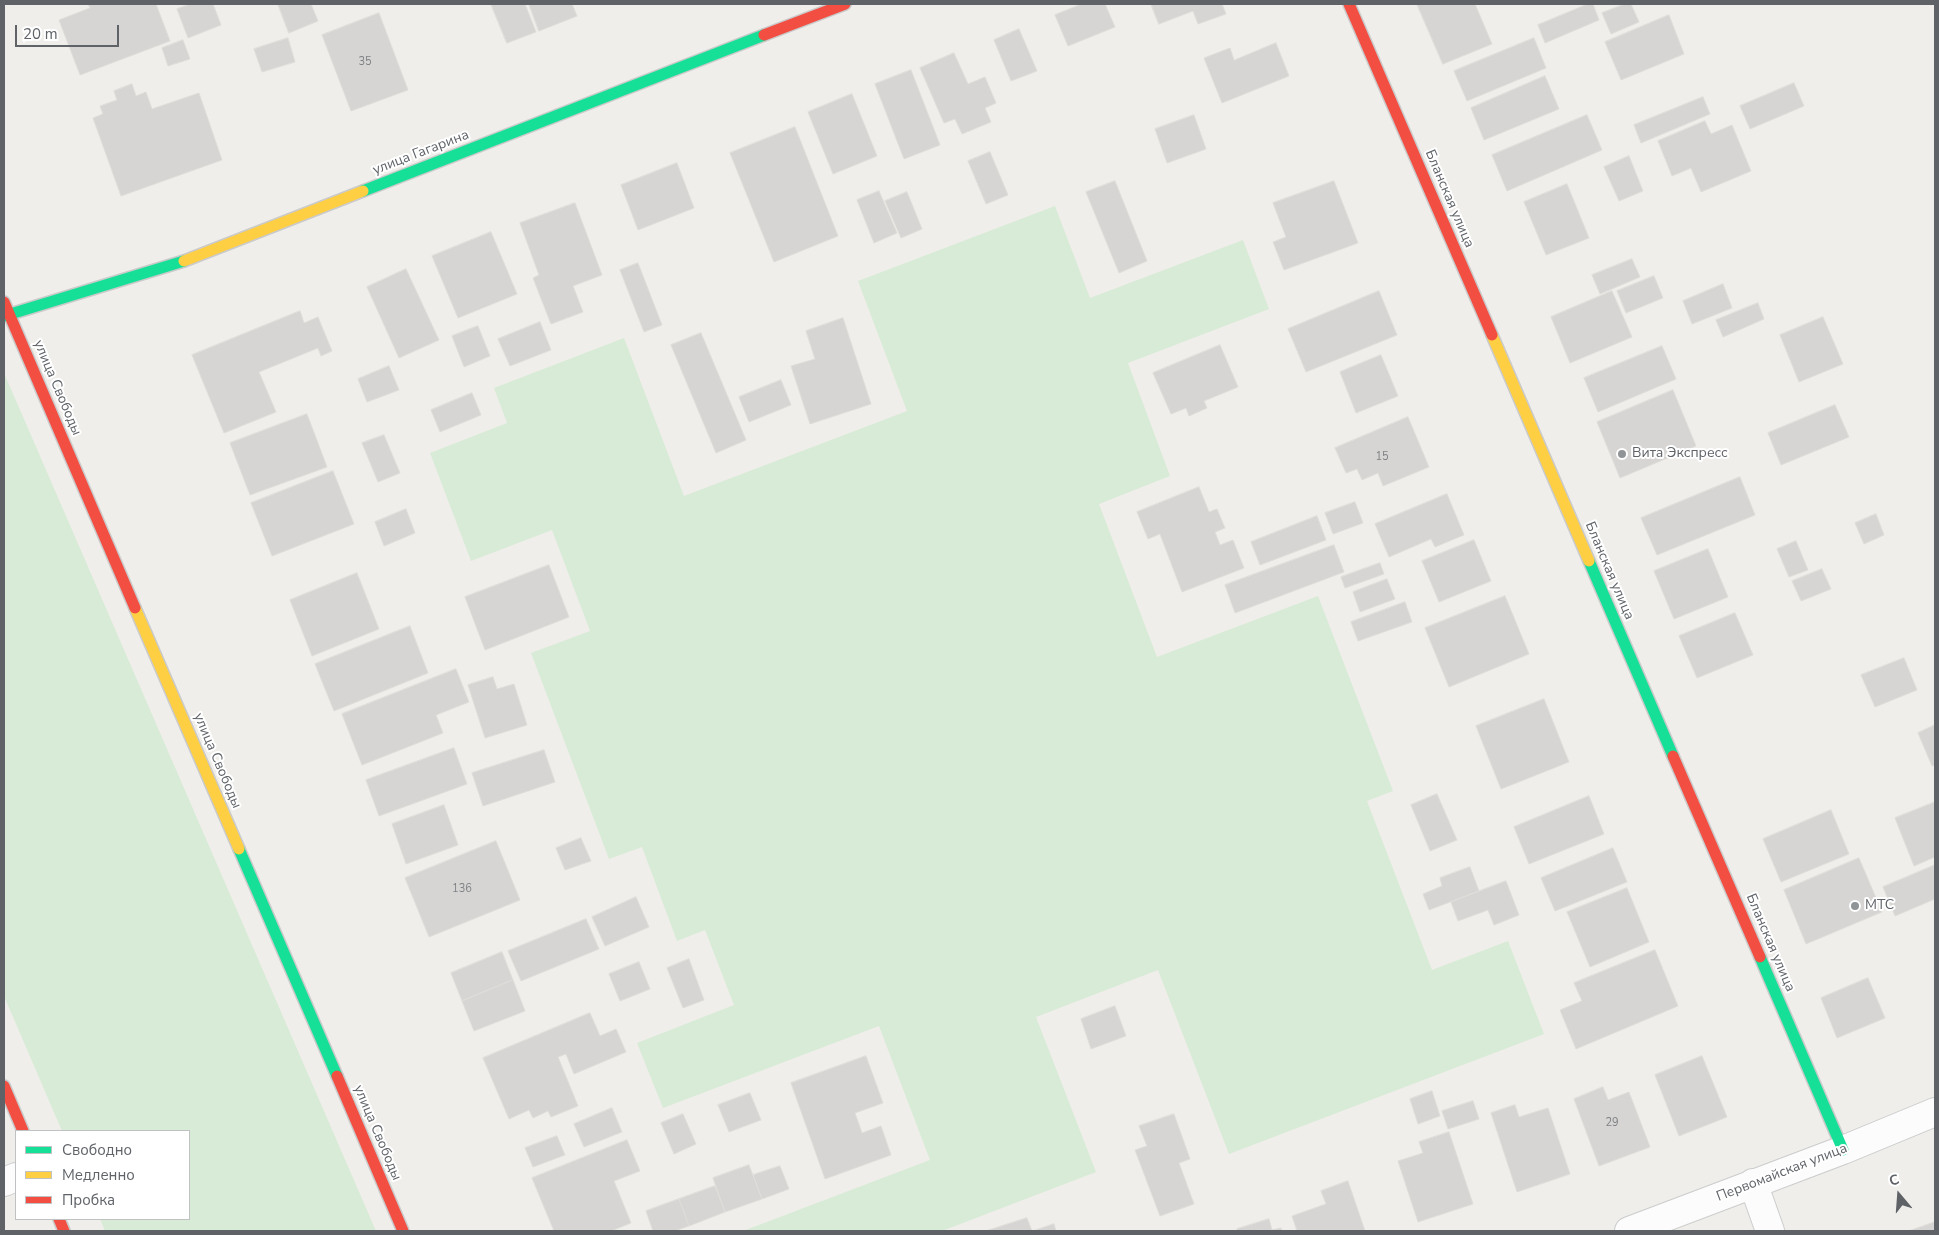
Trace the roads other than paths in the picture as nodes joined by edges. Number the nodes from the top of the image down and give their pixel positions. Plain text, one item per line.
1 (845, 4) edge
2 (1348, 4) edge
3 (4, 302) edge
4 (6, 316) edge
5 (4, 1086) edge
6 (1935, 1112) edge
7 (22, 1130) edge
8 (1843, 1150) junction
9 (1753, 1183) junction
10 (404, 1231) edge
11 (1629, 1231) edge
12 (1770, 1231) edge

1 - 4 street, улица Гагарина
2 - 8 street, Бланская улица
3 - 4 street, улица Свободы
4 - 10 street, улица Свободы
5 - 7 street
6 - 8 street, Первомайская улица
8 - 9 street, Первомайская улица
9 - 11 street, Первомайская улица
9 - 12 street

